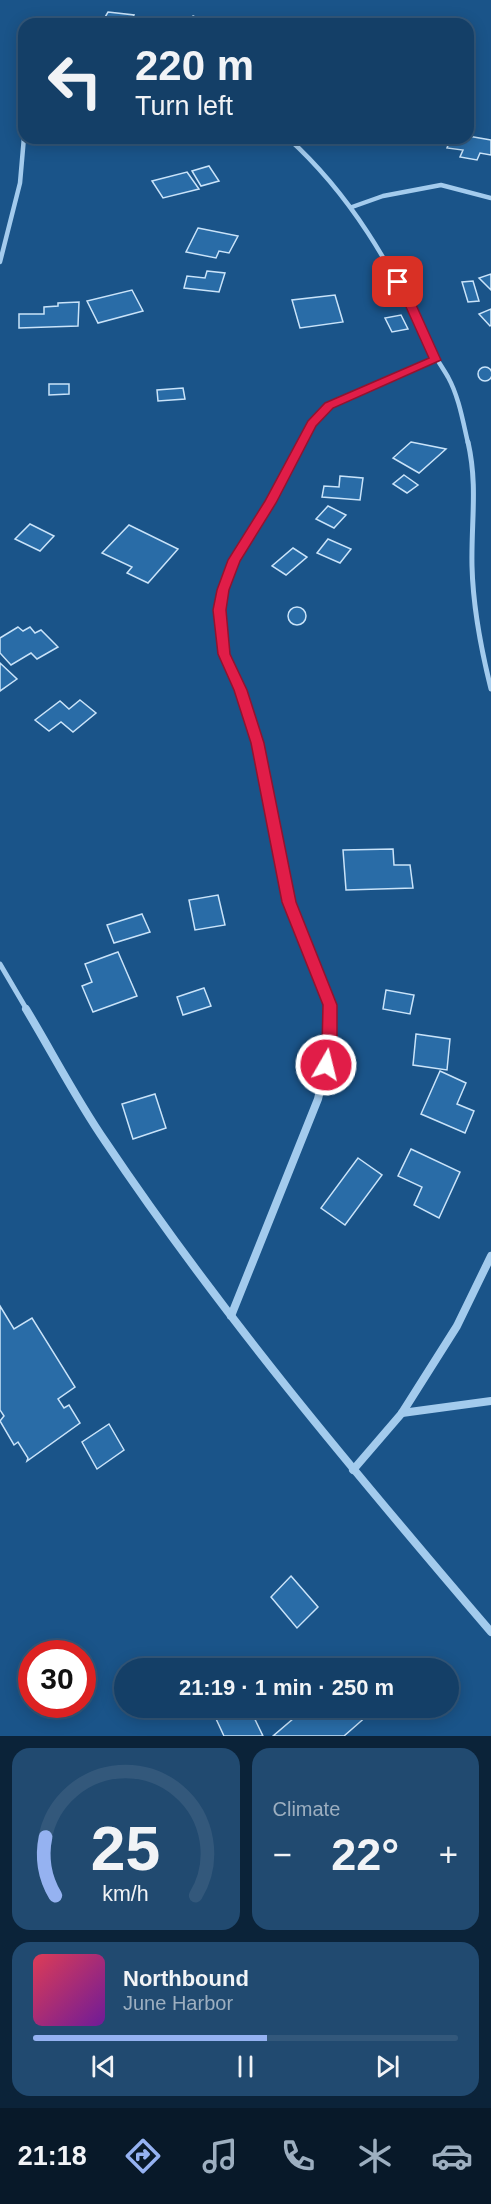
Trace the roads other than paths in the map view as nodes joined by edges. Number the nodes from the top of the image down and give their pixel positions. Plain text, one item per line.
1 (23, 144) edge
2 (295, 144) edge
3 (491, 198) edge
4 (352, 207) junction
5 (0, 262) edge
6 (435, 360) junction
7 (491, 689) edge
8 (0, 964) edge
9 (491, 1256) edge
10 (231, 1316) junction
11 (491, 1401) edge
12 (402, 1413) junction
13 (353, 1470) junction
14 (491, 1632) edge

1 - 5 street
2 - 4 street
3 - 4 street
4 - 6 street
6 - 7 street
6 - 10 street
8 - 10 street
9 - 12 street
10 - 13 street
11 - 12 street
12 - 13 street
13 - 14 street

